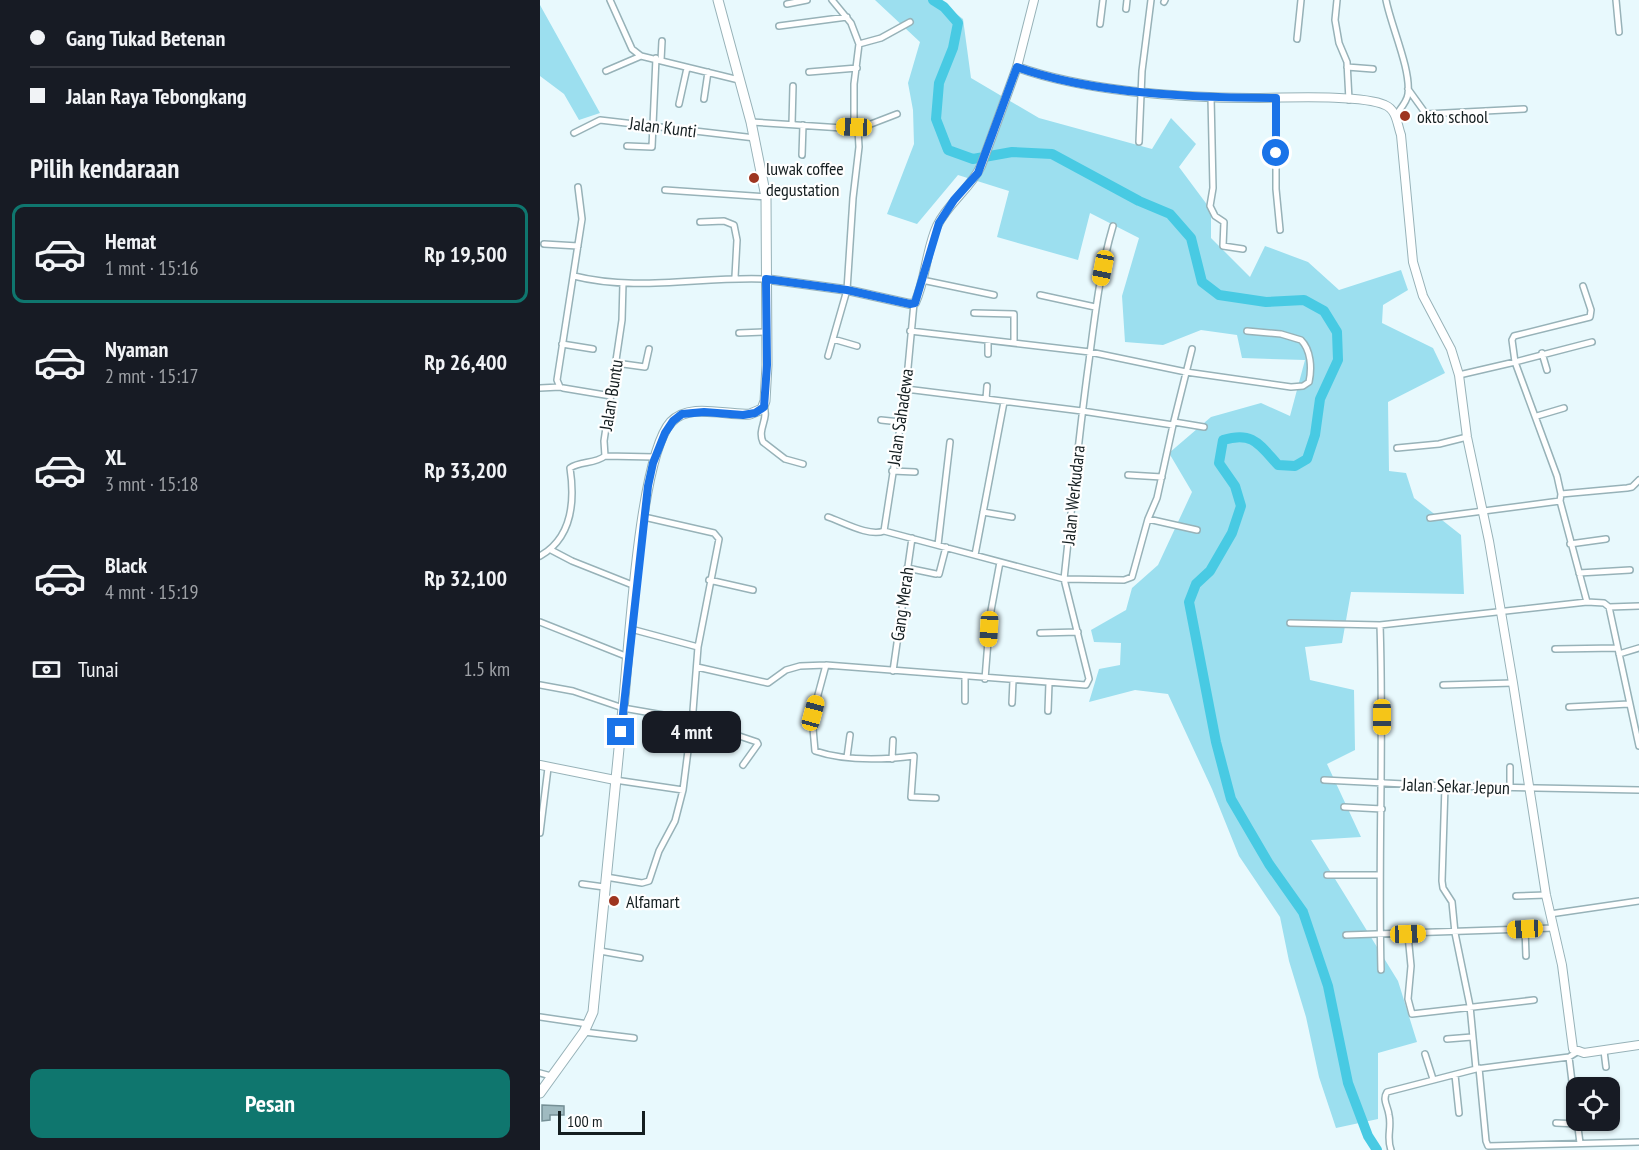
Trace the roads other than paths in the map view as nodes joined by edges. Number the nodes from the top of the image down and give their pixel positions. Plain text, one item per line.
1 (610, 0) edge
2 (718, 0) edge
3 (807, 0) edge
4 (832, 0) edge
5 (1034, 0) edge
6 (1103, 0) edge
7 (1127, 0) edge
8 (1150, 0) edge
9 (1300, 0) edge
10 (1337, 0) edge
11 (1386, 0) edge
12 (1616, 0) edge
13 (787, 4) dead end
14 (1126, 9) dead end
15 (847, 17) junction
16 (910, 22) dead end
17 (1100, 24) dead end
18 (779, 27) dead end
19 (1619, 32) dead end
20 (1297, 39) dead end
21 (662, 41) dead end
22 (859, 44) junction
23 (641, 56) junction
24 (659, 59) junction
25 (1017, 67) junction
26 (1347, 67) junction
27 (687, 68) junction
28 (857, 68) junction
29 (1373, 69) dead end
30 (606, 72) dead end
31 (708, 72) junction
32 (809, 72) dead end
33 (740, 80) junction
34 (793, 86) dead end
35 (1408, 89) junction
36 (1141, 91) junction
37 (1211, 97) junction
38 (1276, 98) junction
39 (704, 99) dead end
40 (1349, 100) junction
41 (679, 104) dead end
42 (1524, 109) dead end
43 (1394, 112) junction
44 (897, 114) dead end
45 (752, 123) junction
46 (792, 124) junction
47 (654, 125) junction
48 (803, 125) junction
49 (856, 128) junction
50 (574, 133) dead end
51 (755, 138) junction
52 (1139, 142) dead end
53 (627, 146) dead end
54 (802, 155) dead end
55 (578, 186) dead end
56 (665, 190) dead end
57 (765, 196) junction
58 (700, 222) dead end
59 (1113, 226) dead end
60 (1280, 230) dead end
61 (544, 244) dead end
62 (578, 246) junction
63 (1243, 249) dead end
64 (574, 276) junction
65 (735, 277) junction
66 (766, 279) junction
67 (922, 280) junction
68 (623, 283) junction
69 (1583, 286) dead end
70 (847, 290) junction
71 (994, 295) dead end
72 (1040, 295) dead end
73 (914, 303) junction
74 (1095, 307) junction
75 (974, 313) dead end
76 (910, 331) junction
77 (1247, 331) dead end
78 (767, 332) junction
79 (739, 333) dead end
80 (833, 339) junction
81 (988, 341) junction
82 (1592, 342) dead end
83 (1014, 343) junction
84 (562, 344) junction
85 (857, 346) dead end
86 (592, 349) dead end
87 (649, 349) dead end
88 (1192, 349) dead end
89 (1090, 352) junction
90 (1542, 353) junction
91 (988, 354) dead end
92 (828, 356) dead end
93 (1515, 362) junction
94 (616, 363) junction
95 (1548, 370) dead end
96 (1186, 372) junction
97 (1459, 375) junction
98 (987, 386) dead end
99 (560, 387) junction
100 (540, 388) edge
101 (906, 389) junction
102 (611, 396) junction
103 (986, 399) junction
104 (1004, 402) junction
105 (764, 407) junction
106 (1564, 408) dead end
107 (1082, 411) junction
108 (1537, 416) junction
109 (881, 420) dead end
110 (900, 422) junction
111 (1173, 424) junction
112 (1204, 427) dead end
113 (1467, 437) junction
114 (950, 442) dead end
115 (1397, 448) dead end
116 (605, 456) junction
117 (655, 457) junction
118 (803, 464) dead end
119 (892, 471) junction
120 (915, 472) dead end
121 (1128, 475) dead end
122 (1162, 477) junction
123 (1639, 480) edge
124 (1561, 494) junction
125 (1560, 501) junction
126 (1483, 510) junction
127 (983, 512) junction
128 (644, 516) junction
129 (828, 517) dead end
130 (1012, 517) dead end
131 (1430, 518) dead end
132 (1148, 519) junction
133 (1197, 530) dead end
134 (884, 531) junction
135 (912, 538) junction
136 (1606, 539) dead end
137 (938, 544) junction
138 (1570, 544) junction
139 (946, 547) junction
140 (551, 550) junction
141 (975, 555) junction
142 (540, 556) edge
143 (1000, 562) junction
144 (907, 568) junction
145 (1630, 570) dead end
146 (1579, 573) junction
147 (1064, 579) junction
148 (709, 580) junction
149 (636, 587) junction
150 (753, 590) dead end
151 (1587, 602) junction
152 (1639, 606) edge
153 (1609, 607) junction
154 (1501, 612) junction
155 (540, 622) edge
156 (1290, 622) dead end
157 (1380, 625) junction
158 (632, 629) junction
159 (1078, 632) junction
160 (1040, 633) dead end
161 (698, 646) junction
162 (1639, 648) edge
163 (1555, 649) dead end
164 (1618, 651) junction
165 (628, 657) junction
166 (826, 665) junction
167 (697, 667) junction
168 (893, 671) junction
169 (965, 677) junction
170 (985, 679) junction
171 (1013, 681) junction
172 (1049, 683) junction
173 (1513, 683) junction
174 (540, 685) edge
175 (1443, 685) dead end
176 (965, 701) dead end
177 (1012, 703) dead end
178 (1629, 704) junction
179 (1569, 707) dead end
180 (623, 708) junction
181 (1048, 711) dead end
182 (692, 720) junction
183 (850, 735) dead end
184 (893, 740) dead end
185 (1639, 746) edge
186 (847, 757) junction
187 (892, 759) junction
188 (743, 765) dead end
189 (544, 766) edge
190 (1510, 767) dead end
191 (615, 780) junction
192 (1324, 780) dead end
193 (1382, 784) junction
194 (1445, 786) junction
195 (1510, 788) junction
196 (1530, 789) junction
197 (683, 790) junction
198 (1639, 790) edge
199 (936, 798) dead end
200 (1344, 807) dead end
201 (1382, 809) junction
202 (540, 834) edge
203 (1327, 875) dead end
204 (1380, 875) junction
205 (606, 877) junction
206 (582, 884) dead end
207 (604, 887) junction
208 (1546, 895) junction
209 (1516, 897) dead end
210 (1639, 901) edge
211 (1550, 914) junction
212 (1554, 928) junction
213 (1525, 929) junction
214 (1455, 933) junction
215 (1380, 934) junction
216 (1408, 934) junction
217 (1346, 935) dead end
218 (600, 951) junction
219 (1526, 956) dead end
220 (640, 958) dead end
221 (1382, 970) dead end
222 (1534, 1000) dead end
223 (1470, 1006) junction
224 (540, 1017) edge
225 (586, 1028) junction
226 (1472, 1037) junction
227 (634, 1038) dead end
228 (1447, 1039) dead end
229 (1639, 1045) edge
230 (1604, 1051) junction
231 (1425, 1054) dead end
232 (1573, 1054) junction
233 (1606, 1067) dead end
234 (1478, 1069) junction
235 (540, 1074) edge
236 (1455, 1075) junction
237 (551, 1076) junction
238 (1574, 1077) edge
239 (1432, 1079) junction
240 (540, 1093) edge
241 (1459, 1113) dead end
242 (1566, 1123) edge
243 (1556, 1124) dead end
244 (1578, 1131) edge
245 (1632, 1142) junction
246 (1639, 1142) edge
247 (1580, 1143) junction
248 (1611, 1143) junction
249 (1391, 1150) edge
250 (1610, 1150) edge
251 (1631, 1150) edge

1 - 23 street
2 - 33 main road
3 - 13 street
4 - 15 street
5 - 25 main road
6 - 17 street
7 - 14 street
8 - 36 street
9 - 20 street
10 - 26 street
11 - 35 street
12 - 19 street
15 - 18 street
15 - 22 street
16 - 22 street
21 - 24 street
22 - 28 street
23 - 24 street
23 - 30 street
24 - 27 street
24 - 47 street
25 - 36 main road
25 - 67 main road
26 - 29 street
26 - 40 street
27 - 31 street
27 - 41 street
28 - 32 street
28 - 49 street
31 - 33 street
31 - 39 street
33 - 45 main road
34 - 46 street
35 - 42 street
35 - 43 street
36 - 37 main road
36 - 52 street
37 - 38 main road
37 - 63 street
38 - 40 main road
38 - 60 street
40 - 43 main road
43 - 97 main road
44 - 49 street
45 - 46 street
45 - 51 main road
46 - 48 street
47 - 50 street, Jalan Kunti
47 - 51 street, Jalan Kunti
47 - 53 street
48 - 49 street
48 - 54 street
49 - 70 street
51 - 57 main road
55 - 62 street
56 - 57 street
57 - 66 main road
58 - 65 street
59 - 74 street, Jalan Werkudara
61 - 62 street
62 - 64 street
64 - 68 street
64 - 84 street
65 - 66 street
65 - 68 street
66 - 70 main road
66 - 78 main road
67 - 71 street
67 - 73 main road
68 - 94 street, Jalan Buntu
69 - 93 street
70 - 73 main road
70 - 80 street
72 - 74 street
73 - 76 street, Jalan Sahadewa
74 - 89 street, Jalan Werkudara
75 - 83 street
76 - 81 street
76 - 101 street, Jalan Sahadewa
77 - 96 street
78 - 79 street
78 - 105 main road
80 - 85 street
80 - 92 street
81 - 83 street
81 - 91 street
82 - 90 street
83 - 89 street
84 - 86 street
84 - 99 street
87 - 94 street
88 - 96 street
89 - 96 street
89 - 107 street, Jalan Werkudara
90 - 93 street
90 - 95 street
93 - 97 street
93 - 108 street
94 - 102 street, Jalan Buntu
96 - 111 street
97 - 113 main road
98 - 103 street
99 - 100 street
99 - 102 street
101 - 103 street
101 - 110 street, Jalan Sahadewa
102 - 116 street, Jalan Buntu
103 - 104 street
104 - 107 street
104 - 127 street
105 - 117 main road
105 - 118 street
106 - 108 street
107 - 111 street
107 - 147 street, Jalan Werkudara
108 - 124 street
109 - 110 street
110 - 119 street, Jalan Sahadewa
111 - 112 street
111 - 122 street
113 - 115 street
113 - 126 main road
114 - 137 street
116 - 117 street, Jalan Buntu
116 - 140 street
117 - 128 main road
119 - 120 street
119 - 134 street, Jalan Sahadewa
121 - 122 street
122 - 132 street
123 - 124 street
124 - 125 street
125 - 126 street
125 - 138 street
126 - 131 street
126 - 154 main road
127 - 130 street
127 - 141 street
128 - 148 street
128 - 149 main road
129 - 134 street
132 - 133 street
132 - 147 street
134 - 135 street
135 - 137 street
135 - 144 street, Gang Merah
136 - 138 street
137 - 139 street
138 - 146 street
139 - 141 street
139 - 144 street
140 - 142 street
140 - 149 street
141 - 143 street
143 - 147 street
143 - 170 street
144 - 168 street, Gang Merah
145 - 146 street
146 - 151 street
147 - 159 street
148 - 150 street
148 - 161 street
149 - 158 main road
151 - 153 street
151 - 154 street
152 - 153 street
153 - 164 street
154 - 157 street
154 - 173 main road
155 - 165 street
156 - 157 street
157 - 193 street
158 - 161 street
158 - 165 main road
159 - 160 street
159 - 172 street
161 - 167 street
162 - 164 street
163 - 164 street
164 - 178 street
165 - 180 main road
166 - 167 street
166 - 168 street
166 - 186 street
167 - 182 street
168 - 169 street
169 - 170 street
169 - 176 street
170 - 171 street
171 - 172 street
171 - 177 street
172 - 181 street
173 - 175 street
173 - 196 main road
174 - 180 street
178 - 179 street
178 - 185 street
180 - 182 street
180 - 191 main road
182 - 188 street
182 - 197 street
183 - 186 street
184 - 187 street
186 - 187 street
187 - 199 street
189 - 191 main road
189 - 202 street
190 - 195 street
191 - 197 street
191 - 205 main road
192 - 193 street, Jalan Sekar Jepun
193 - 194 street, Jalan Sekar Jepun
193 - 201 street
194 - 195 street, Jalan Sekar Jepun
194 - 214 street
195 - 196 street, Jalan Sekar Jepun
196 - 198 street, Jalan Sekar Jepun
196 - 208 main road
197 - 205 street
200 - 201 street
201 - 204 street
203 - 204 street
204 - 215 street
205 - 207 main road
206 - 207 street
207 - 218 main road
208 - 209 street
208 - 211 main road
210 - 211 street
211 - 212 main road
212 - 213 street
212 - 232 main road
213 - 214 street
213 - 219 street
214 - 216 street
214 - 223 street
215 - 216 street
215 - 217 street
215 - 221 street
216 - 223 street
218 - 220 street
218 - 225 main road
222 - 223 street
223 - 226 street
224 - 225 street
225 - 227 street
225 - 237 main road
226 - 228 street
226 - 234 street
229 - 230 main road
230 - 232 main road
230 - 233 street
231 - 239 street
232 - 234 street
232 - 238 street
234 - 236 street
234 - 247 street
235 - 237 street
236 - 239 street
236 - 241 street
237 - 240 main road
239 - 249 street
242 - 243 street
244 - 247 street
245 - 246 street
245 - 248 street
245 - 251 street
247 - 248 street
248 - 250 street

